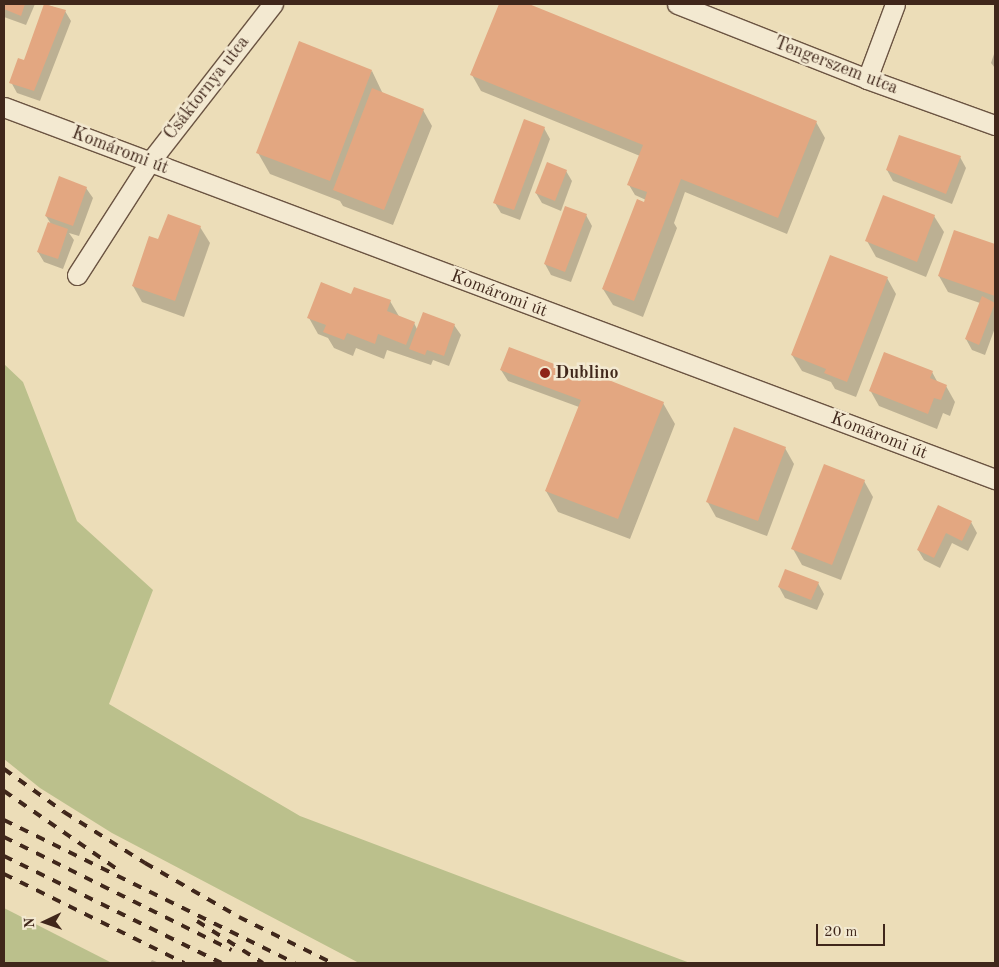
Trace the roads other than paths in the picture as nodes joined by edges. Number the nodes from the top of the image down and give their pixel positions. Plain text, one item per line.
1 (273, 4) edge
2 (677, 4) edge
3 (895, 4) edge
4 (867, 79) junction
5 (4, 107) edge
6 (995, 125) edge
7 (149, 162) junction
8 (77, 275) dead end
9 (995, 479) edge

1 - 7 street, Csáktornya utca
2 - 4 street, Tengerszem utca
3 - 4 street
4 - 6 street, Tengerszem utca
5 - 7 street, Komáromi út
7 - 8 street, Csáktornya utca
7 - 9 street, Komáromi út

